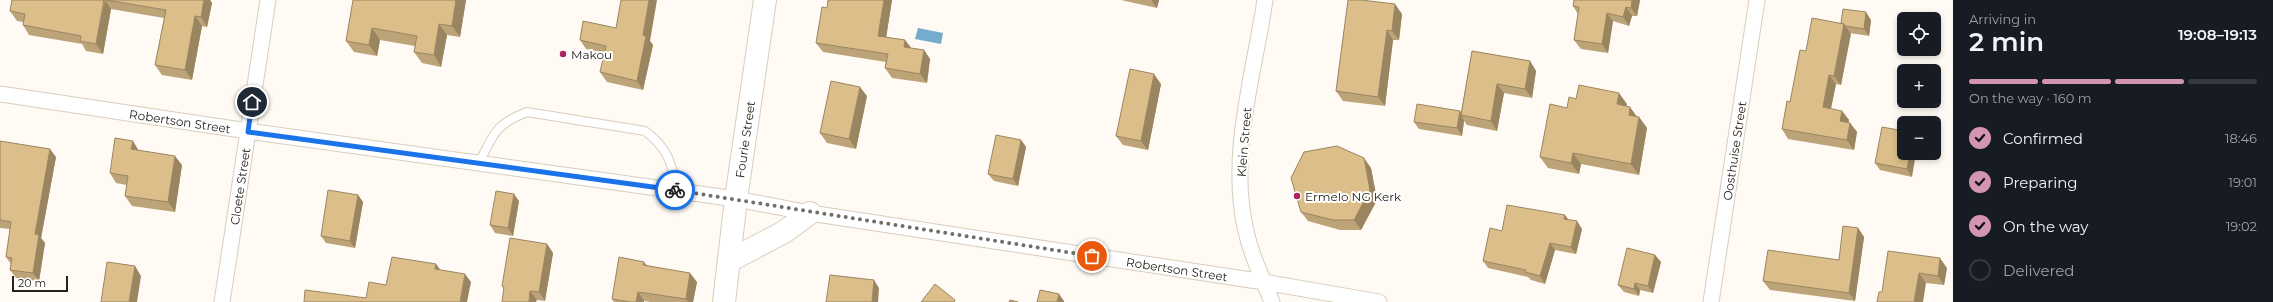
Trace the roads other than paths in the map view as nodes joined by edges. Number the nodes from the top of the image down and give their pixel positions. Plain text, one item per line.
1 (268, 0) edge
2 (765, 0) edge
3 (1264, 0) edge
4 (1757, 0) edge
5 (0, 94) edge
6 (248, 132) junction
7 (479, 164) junction
8 (678, 191) junction
9 (736, 199) junction
10 (810, 213) junction
11 (729, 261) junction
12 (1264, 282) junction
13 (222, 302) edge
14 (724, 302) edge
15 (1260, 302) edge
16 (1272, 302) edge
17 (1379, 302) edge
18 (1711, 302) edge

1 - 6 street, Cloete Street
2 - 9 highway, Fourie Street
3 - 12 street, Klein Street
4 - 18 street, Oosthuise Street
5 - 6 street, Robertson Street
6 - 7 street, Robertson Street
6 - 13 street, Cloete Street
7 - 8 street, Robertson Street
7 - 8 lane
8 - 9 street, Robertson Street
9 - 10 street, Robertson Street
9 - 11 highway, Fourie Street
10 - 11 highway
10 - 12 street, Robertson Street
11 - 14 highway, Fourie Street
12 - 15 street
12 - 16 street, Klein Street
12 - 17 street, Robertson Street

